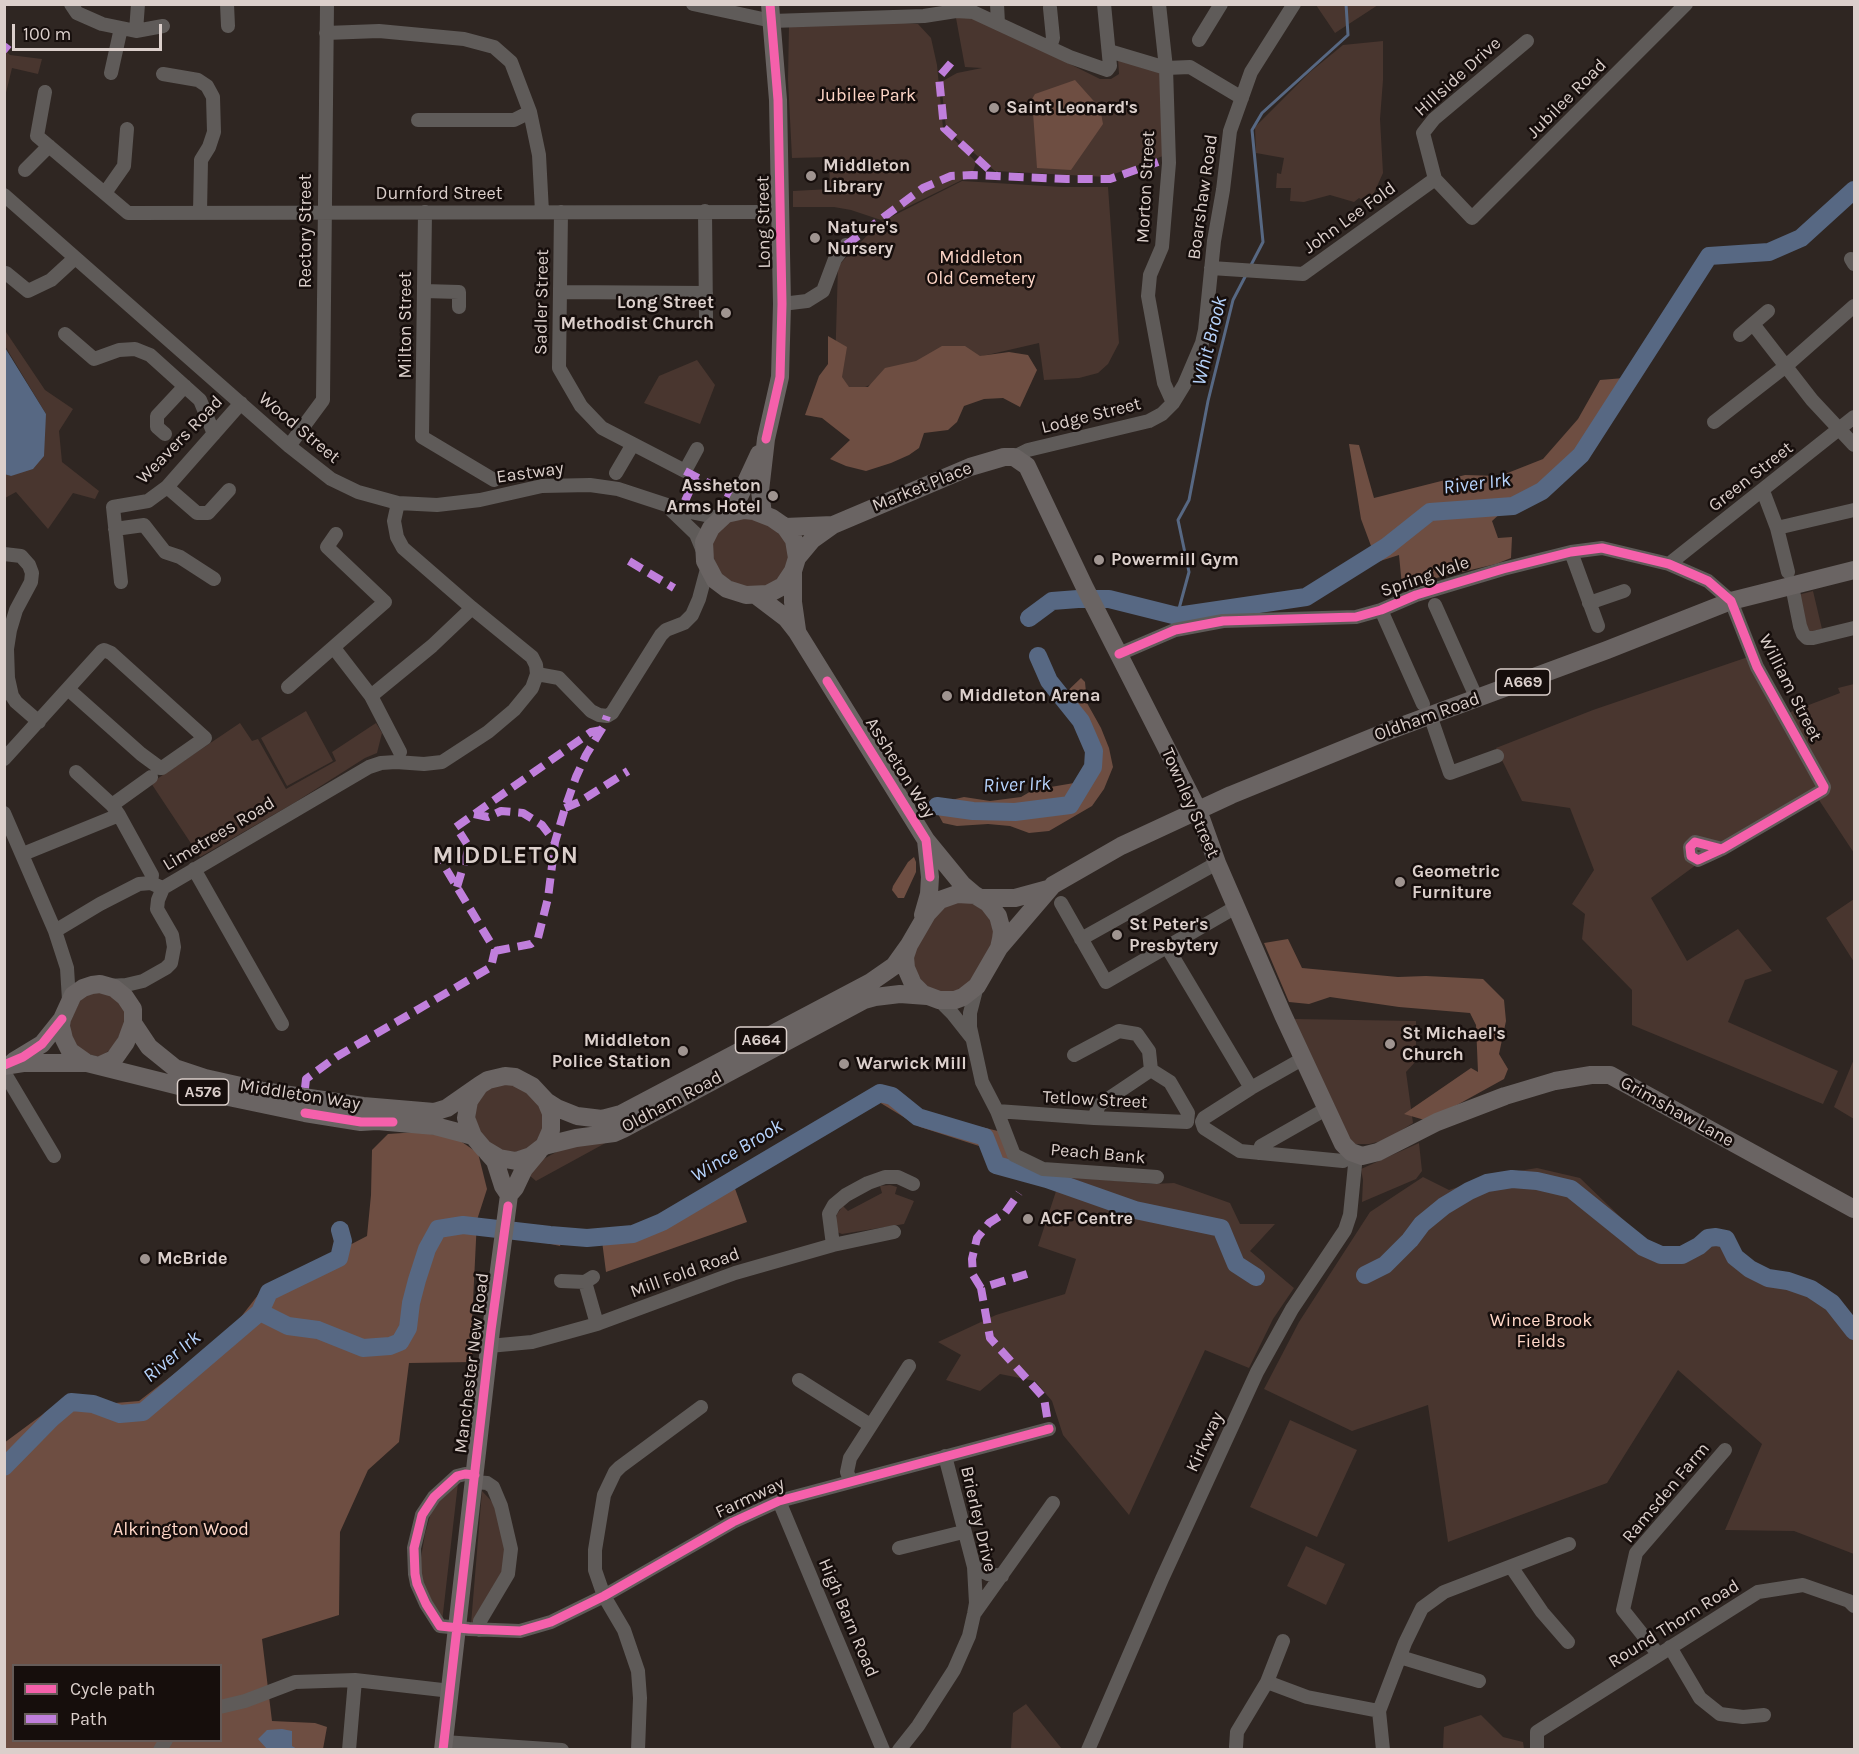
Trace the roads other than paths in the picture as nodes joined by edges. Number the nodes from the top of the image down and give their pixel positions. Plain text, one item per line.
1 (71, 4) edge
2 (138, 4) edge
3 (227, 4) edge
4 (327, 4) edge
5 (693, 4) edge
6 (997, 4) edge
7 (1104, 4) edge
8 (1159, 4) edge
9 (1221, 4) edge
10 (1294, 4) edge
11 (1686, 4) edge
12 (1050, 8) dead end
13 (834, 11) edge
14 (888, 11) edge
15 (771, 13) edge
16 (998, 23) junction
17 (163, 26) dead end
18 (228, 26) dead end
19 (121, 28) junction
20 (136, 31) junction
21 (326, 33) junction
22 (1199, 40) dead end
23 (1527, 41) dead end
24 (1050, 47) junction
25 (1109, 51) junction
26 (1166, 68) junction
27 (111, 73) dead end
28 (163, 74) dead end
29 (45, 92) dead end
30 (1242, 98) junction
31 (530, 112) junction
32 (418, 120) dead end
33 (127, 129) dead end
34 (49, 146) junction
35 (25, 170) dead end
36 (1435, 180) junction
37 (105, 194) junction
38 (6, 200) edge
39 (705, 211) junction
40 (425, 212) junction
41 (542, 212) junction
42 (561, 212) junction
43 (780, 212) junction
44 (200, 213) junction
45 (325, 213) junction
46 (846, 245) dead end
47 (75, 258) junction
48 (1211, 268) junction
49 (6, 273) edge
50 (424, 291) junction
51 (560, 292) junction
52 (706, 293) junction
53 (782, 304) junction
54 (1854, 306) edge
55 (459, 307) dead end
56 (1768, 311) dead end
57 (706, 318) dead end
58 (1753, 324) junction
59 (65, 334) dead end
60 (1740, 335) dead end
61 (1785, 366) junction
62 (185, 386) junction
63 (241, 403) junction
64 (1173, 403) junction
65 (1854, 417) edge
66 (1714, 422) dead end
67 (1840, 429) junction
68 (165, 434) dead end
69 (214, 434) junction
70 (766, 439) junction
71 (633, 444) junction
72 (1854, 445) edge
73 (289, 446) junction
74 (697, 449) dead end
75 (1014, 457) junction
76 (616, 473) dead end
77 (494, 480) dead end
78 (167, 486) junction
79 (229, 490) dead end
80 (1763, 491) junction
81 (398, 503) junction
82 (664, 505) junction
83 (1854, 510) edge
84 (763, 514) junction
85 (723, 516) junction
86 (833, 525) junction
87 (785, 527) junction
88 (1777, 528) junction
89 (115, 529) junction
90 (336, 534) dead end
91 (703, 551) junction
92 (1571, 552) junction
93 (4, 554) edge
94 (1670, 564) junction
95 (795, 565) junction
96 (707, 569) junction
97 (1854, 570) edge
98 (214, 579) dead end
99 (1790, 579) junction
100 (121, 582) dead end
101 (727, 589) junction
102 (1624, 591) dead end
103 (757, 596) junction
104 (699, 599) junction
105 (1731, 602) junction
106 (1589, 603) junction
107 (1435, 605) dead end
108 (472, 608) junction
109 (1381, 610) junction
110 (1598, 626) dead end
111 (1854, 628) edge
112 (797, 632) junction
113 (334, 648) junction
114 (1119, 654) junction
115 (537, 674) junction
116 (288, 687) dead end
117 (68, 689) junction
118 (371, 696) junction
119 (1477, 699) junction
120 (1427, 710) junction
121 (39, 722) junction
122 (1497, 756) dead end
123 (398, 757) junction
124 (4, 759) edge
125 (76, 772) dead end
126 (156, 773) junction
127 (116, 810) junction
128 (1198, 810) junction
129 (4, 813) edge
130 (926, 840) junction
131 (1722, 849) dead end
132 (23, 854) junction
133 (1217, 863) junction
134 (194, 869) junction
135 (157, 886) junction
136 (1048, 889) junction
137 (978, 897) junction
138 (1061, 903) dead end
139 (1236, 907) junction
140 (919, 926) junction
141 (55, 931) junction
142 (1081, 939) junction
143 (909, 945) junction
144 (1167, 947) junction
145 (999, 948) junction
146 (64, 958) junction
147 (143, 981) junction
148 (100, 985) junction
149 (976, 986) junction
150 (933, 998) junction
151 (69, 1000) junction
152 (133, 1016) junction
153 (62, 1019) junction
154 (282, 1024) dead end
155 (974, 1041) junction
156 (1074, 1055) dead end
157 (1304, 1058) junction
158 (94, 1064) junction
159 (4, 1066) edge
160 (1151, 1070) junction
161 (4, 1072) edge
162 (480, 1084) junction
163 (1251, 1088) junction
164 (546, 1101) junction
165 (1326, 1109) junction
166 (997, 1111) junction
167 (1094, 1118) junction
168 (478, 1142) junction
169 (541, 1148) junction
170 (1259, 1153) junction
171 (1353, 1153) junction
172 (54, 1156) dead end
173 (1157, 1177) dead end
174 (913, 1184) dead end
175 (509, 1195) junction
176 (1854, 1209) edge
177 (894, 1233) dead end
178 (833, 1245) junction
179 (561, 1281) dead end
180 (597, 1324) junction
181 (489, 1346) junction
182 (909, 1366) dead end
183 (799, 1380) dead end
184 (700, 1407) dead end
185 (870, 1425) junction
186 (1049, 1429) dead end
187 (1725, 1450) dead end
188 (945, 1456) junction
189 (475, 1478) junction
190 (850, 1480) junction
191 (779, 1501) junction
192 (1053, 1503) dead end
193 (963, 1532) junction
194 (1569, 1544) dead end
195 (899, 1548) dead end
196 (974, 1567) junction
197 (1512, 1568) junction
198 (1002, 1576) junction
199 (604, 1596) junction
200 (1854, 1606) edge
201 (974, 1614) junction
202 (458, 1629) junction
203 (479, 1630) junction
204 (1283, 1641) dead end
205 (1568, 1642) dead end
206 (1670, 1647) junction
207 (1658, 1654) junction
208 (1400, 1657) junction
209 (355, 1680) junction
210 (1479, 1681) dead end
211 (1267, 1682) junction
212 (451, 1691) junction
213 (222, 1707) edge
214 (1379, 1711) junction
215 (1764, 1715) dead end
216 (443, 1746) edge
217 (1236, 1747) dead end
218 (348, 1749) edge
219 (562, 1749) edge
220 (638, 1749) edge
221 (883, 1749) edge
222 (899, 1749) edge
223 (1088, 1749) edge
224 (1383, 1749) edge
225 (1537, 1749) edge

1 - 19 street
2 - 20 street
3 - 18 street
4 - 21 street, Rectory Street
5 - 15 street
6 - 16 street
7 - 25 street
8 - 26 street, Morton Street
9 - 22 street
10 - 30 street, Boarshaw Road
11 - 36 street, Jubilee Road
12 - 24 street
13 - 14 street
13 - 15 street
14 - 16 street
15 - 43 main road, Long Street
16 - 24 street
17 - 20 street
19 - 20 street
19 - 27 street
21 - 31 street
21 - 45 street, Rectory Street
23 - 36 street, Hillside Drive
24 - 25 street
25 - 26 street
26 - 30 street
26 - 64 street, Morton Street
28 - 44 street
29 - 34 street
30 - 48 street, Boarshaw Road
31 - 32 street
31 - 41 street
33 - 37 street
34 - 35 street
34 - 37 street, Durnford Street
36 - 48 street, John Lee Fold
37 - 44 street, Durnford Street
38 - 47 street, Wood Street
39 - 42 street, Durnford Street
39 - 43 street, Durnford Street
39 - 52 street
40 - 41 street, Durnford Street
40 - 45 street, Durnford Street
40 - 50 street, Milton Street
41 - 42 street, Durnford Street
42 - 51 street, Sadler Street
43 - 53 main road, Long Street
44 - 45 street, Durnford Street
45 - 73 street, Rectory Street
46 - 53 street
47 - 49 street
47 - 63 street, Wood Street
48 - 64 street, Boarshaw Road
50 - 55 street
50 - 77 street, Milton Street
51 - 52 street
51 - 71 street, Sadler Street
52 - 57 street
53 - 70 main road, Long Street
54 - 61 street
56 - 58 street
58 - 60 street
58 - 61 street
59 - 62 street
61 - 66 street
61 - 67 street
62 - 68 street
62 - 69 street
63 - 69 street, Weavers Road
63 - 73 street, Wood Street
64 - 75 street, Lodge Street
65 - 67 street, Green Street
67 - 72 street
67 - 80 street, Green Street
69 - 78 street, Weavers Road
70 - 84 main road, Long Street
70 - 85 main road, Long Street
71 - 74 street, Sadler Street
71 - 76 street
73 - 81 street, Wood Street
75 - 86 main road, Market Place
75 - 114 main road, Townley Street
78 - 79 street
78 - 89 street, Weavers Road
80 - 88 street
80 - 94 street, Green Street
81 - 82 street, Eastway
81 - 108 street
82 - 85 street, Eastway
82 - 91 street, Eastway
83 - 88 street
84 - 85 main road
84 - 87 main road
85 - 91 main road
86 - 87 main road, Market Place
86 - 95 main road, Market Place
87 - 95 main road, A664
88 - 99 street
89 - 98 street
89 - 100 street, Weavers Road
90 - 113 street
91 - 96 main road
92 - 94 street, Spring Vale
92 - 106 street
92 - 109 street, Spring Vale
93 - 121 street
94 - 105 street, Spring Vale
95 - 103 main road
95 - 112 main road, Assheton Way / A664
96 - 101 main road
96 - 104 street
97 - 99 main road, Oldham Road / A669
99 - 105 main road, Oldham Road / A669
99 - 111 street
101 - 103 main road, A664
101 - 104 street
102 - 106 street
103 - 112 main road, Assheton Way / A664
104 - 115 street
105 - 119 main road, Oldham Road / A669
105 - 131 street, William Street
106 - 110 street
107 - 119 street
108 - 115 street
108 - 118 street
109 - 114 street, Spring Vale
109 - 120 street
112 - 130 main road, Assheton Way / A664
113 - 116 street
113 - 118 street
114 - 128 main road, Townley Street
115 - 123 street, Limetrees Road
117 - 121 street
117 - 126 street
117 - 126 street
118 - 123 street
119 - 120 main road, Oldham Road / A669
120 - 122 street
120 - 128 main road, Oldham Road / A669
121 - 124 street
123 - 134 street, Limetrees Road
125 - 127 street
126 - 127 street
127 - 132 street
127 - 135 street
128 - 133 main road, Townley Street
128 - 136 main road, Oldham Road / A669
129 - 132 street
130 - 137 main road, Assheton Way / A664
130 - 140 main road, Assheton Way / A664
132 - 141 street
133 - 139 main road, Townley Street
133 - 142 street
134 - 135 street, Limetrees Road
134 - 154 street
135 - 141 street
135 - 147 street, Limetrees Road
136 - 137 main road, Oldham Road
136 - 145 main road, Oldham Road
137 - 140 main road, A664
137 - 145 main road, A664
138 - 142 street
139 - 144 street
139 - 157 main road, Townley Street
140 - 143 main road, A664
141 - 146 street
142 - 144 street
143 - 150 main road, A664
143 - 164 main road, Oldham Road / A664
144 - 163 street
145 - 149 main road, A664
146 - 148 street
146 - 151 street
147 - 148 street, Limetrees Road
147 - 152 street
148 - 151 main road
148 - 152 main road, A576
149 - 150 main road, A664
149 - 155 street, Peach Bank
150 - 155 street
150 - 169 main road, Oldham Road / A664
151 - 153 main road, A576
152 - 158 main road
152 - 162 main road, Middleton Way / A576
153 - 158 main road, A576
153 - 159 main road, A576
155 - 166 street, Peach Bank
156 - 160 street
157 - 163 street
157 - 165 main road, Townley Street
158 - 159 main road, A576
158 - 168 main road, Middleton Way / A576
160 - 167 street
160 - 167 street, Tetlow Street
161 - 172 street
162 - 164 main road, A664
162 - 168 main road
163 - 170 street
164 - 169 main road
165 - 170 street
165 - 171 main road, Townley Street
166 - 167 street, Tetlow Street
166 - 173 street, Peach Bank
168 - 169 main road, A664
168 - 175 main road, Manchester New Road
169 - 175 main road, Manchester New Road
170 - 171 street
171 - 176 main road, Grimshaw Lane
171 - 223 street, Kirkway
174 - 178 street
175 - 181 main road, Manchester New Road
177 - 178 street, Mill Fold Road
178 - 180 street, Mill Fold Road
179 - 180 street
180 - 181 street, Mill Fold Road
181 - 189 main road, Manchester New Road
182 - 185 street
183 - 185 street
184 - 199 street
185 - 190 street
186 - 188 street, Farmway
187 - 207 street, Ramsden Farm
188 - 190 street, Farmway
188 - 193 street, Brierley Drive
189 - 202 main road, Manchester New Road
189 - 202 street
189 - 203 street
190 - 191 street, Farmway
191 - 199 street, Farmway
191 - 221 street, High Barn Road
192 - 198 street
193 - 195 street
193 - 196 street, Brierley Drive
194 - 197 street
196 - 198 street
196 - 201 street, Brierley Drive
197 - 205 street
197 - 208 street
198 - 201 street
199 - 203 street, Farmway
199 - 220 street
200 - 206 street, Round Thorn Road
201 - 222 street, Brierley Drive
202 - 203 street, Farmway
202 - 212 main road, Manchester New Road
204 - 211 street
206 - 207 street, Round Thorn Road
206 - 215 street
207 - 225 street, Round Thorn Road
208 - 210 street
208 - 214 street
209 - 212 street
209 - 213 street
209 - 218 street
211 - 214 street
211 - 217 street
212 - 216 main road, Manchester New Road
214 - 224 street
216 - 219 street

